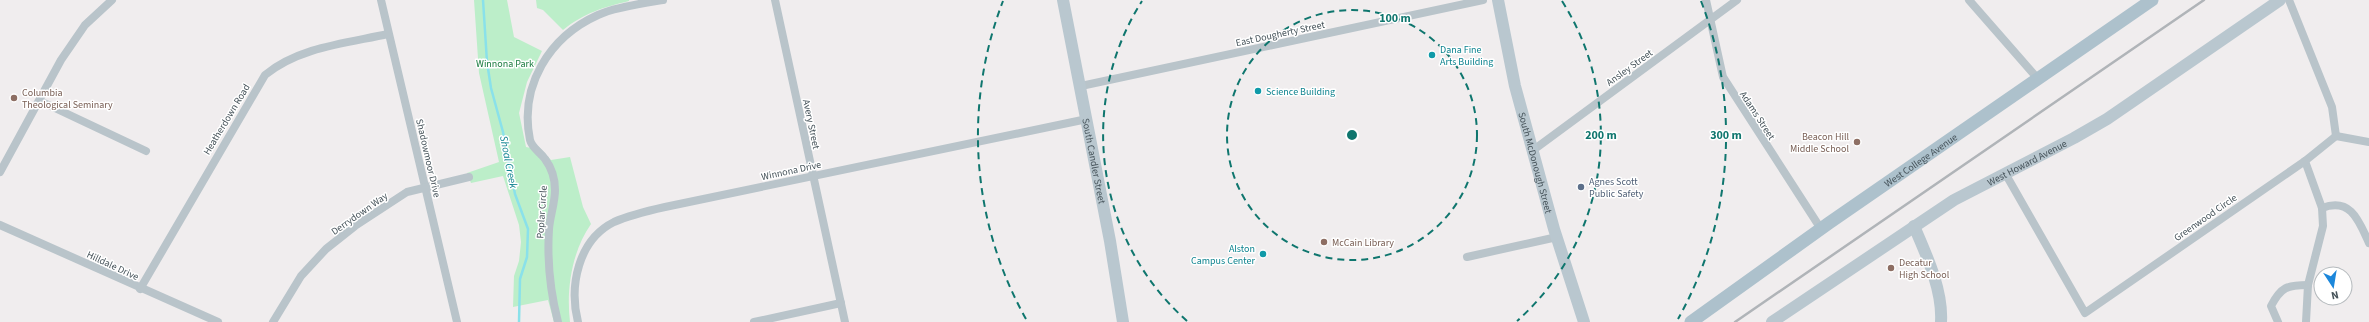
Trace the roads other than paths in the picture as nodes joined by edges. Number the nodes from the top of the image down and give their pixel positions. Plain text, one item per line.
1 (112, 0) edge
2 (381, 0) edge
3 (663, 0) edge
4 (775, 0) edge
5 (1063, 0) edge
6 (1483, 0) edge
7 (1498, 0) edge
8 (1706, 0) edge
9 (1737, 0) edge
10 (1969, 0) edge
11 (2152, 0) edge
12 (2280, 0) edge
13 (2290, 0) edge
14 (1710, 20) junction
15 (388, 34) junction
16 (2038, 79) junction
17 (1081, 86) junction
18 (40, 101) junction
19 (1086, 119) junction
20 (2336, 136) junction
21 (2369, 142) edge
22 (146, 151) dead end
23 (1532, 151) junction
24 (2305, 161) junction
25 (0, 172) edge
26 (2005, 173) junction
27 (813, 175) junction
28 (469, 177) dead end
29 (426, 188) junction
30 (2322, 208) junction
31 (0, 225) edge
32 (1914, 226) junction
33 (1821, 229) junction
34 (1557, 238) junction
35 (2369, 243) edge
36 (1467, 257) dead end
37 (2308, 285) junction
38 (140, 289) junction
39 (840, 303) junction
40 (218, 322) edge
41 (273, 322) edge
42 (457, 322) edge
43 (558, 322) edge
44 (578, 322) edge
45 (754, 322) edge
46 (845, 322) edge
47 (1123, 322) edge
48 (1584, 322) edge
49 (1691, 322) edge
50 (1772, 322) edge
51 (1942, 322) edge
52 (2278, 322) edge
53 (2306, 322) edge

1 - 18 street
2 - 15 street, Shadowmoor Drive
3 - 43 street, Poplar Circle
4 - 27 street, Avery Street
5 - 17 main road, South Candler Street
6 - 17 street, East Dougherty Street
7 - 23 main road, South McDonough Street
8 - 14 street, Adams Street
9 - 14 street, Ansley Street
10 - 16 street
11 - 16 main road, West College Avenue
12 - 26 main road, West Howard Avenue
13 - 20 street
14 - 23 street, Ansley Street
14 - 33 street, Adams Street
15 - 29 street, Shadowmoor Drive
15 - 38 street, Heatherdown Road
16 - 33 main road, West College Avenue
17 - 19 main road, South Candler Street
18 - 22 street
18 - 25 street
19 - 27 street, Winnona Drive
19 - 47 main road, South Candler Street
20 - 21 street
20 - 24 street, Greenwood Circle
23 - 34 main road, South McDonough Street
24 - 26 street, Greenwood Circle
24 - 30 street
26 - 32 main road, West Howard Avenue
27 - 39 street, Avery Street
27 - 44 street, Winnona Drive
28 - 29 street, Derrydown Way
29 - 41 street, Derrydown Way
29 - 42 street, Shadowmoor Drive
30 - 35 street
30 - 37 street
31 - 38 street, Hilldale Drive
32 - 50 main road, West Howard Avenue
32 - 51 main road
33 - 49 main road, West College Avenue
34 - 36 street
34 - 48 main road, South McDonough Street
37 - 52 street
37 - 53 street
38 - 40 street, Hilldale Drive
39 - 45 street
39 - 46 street, Avery Street

